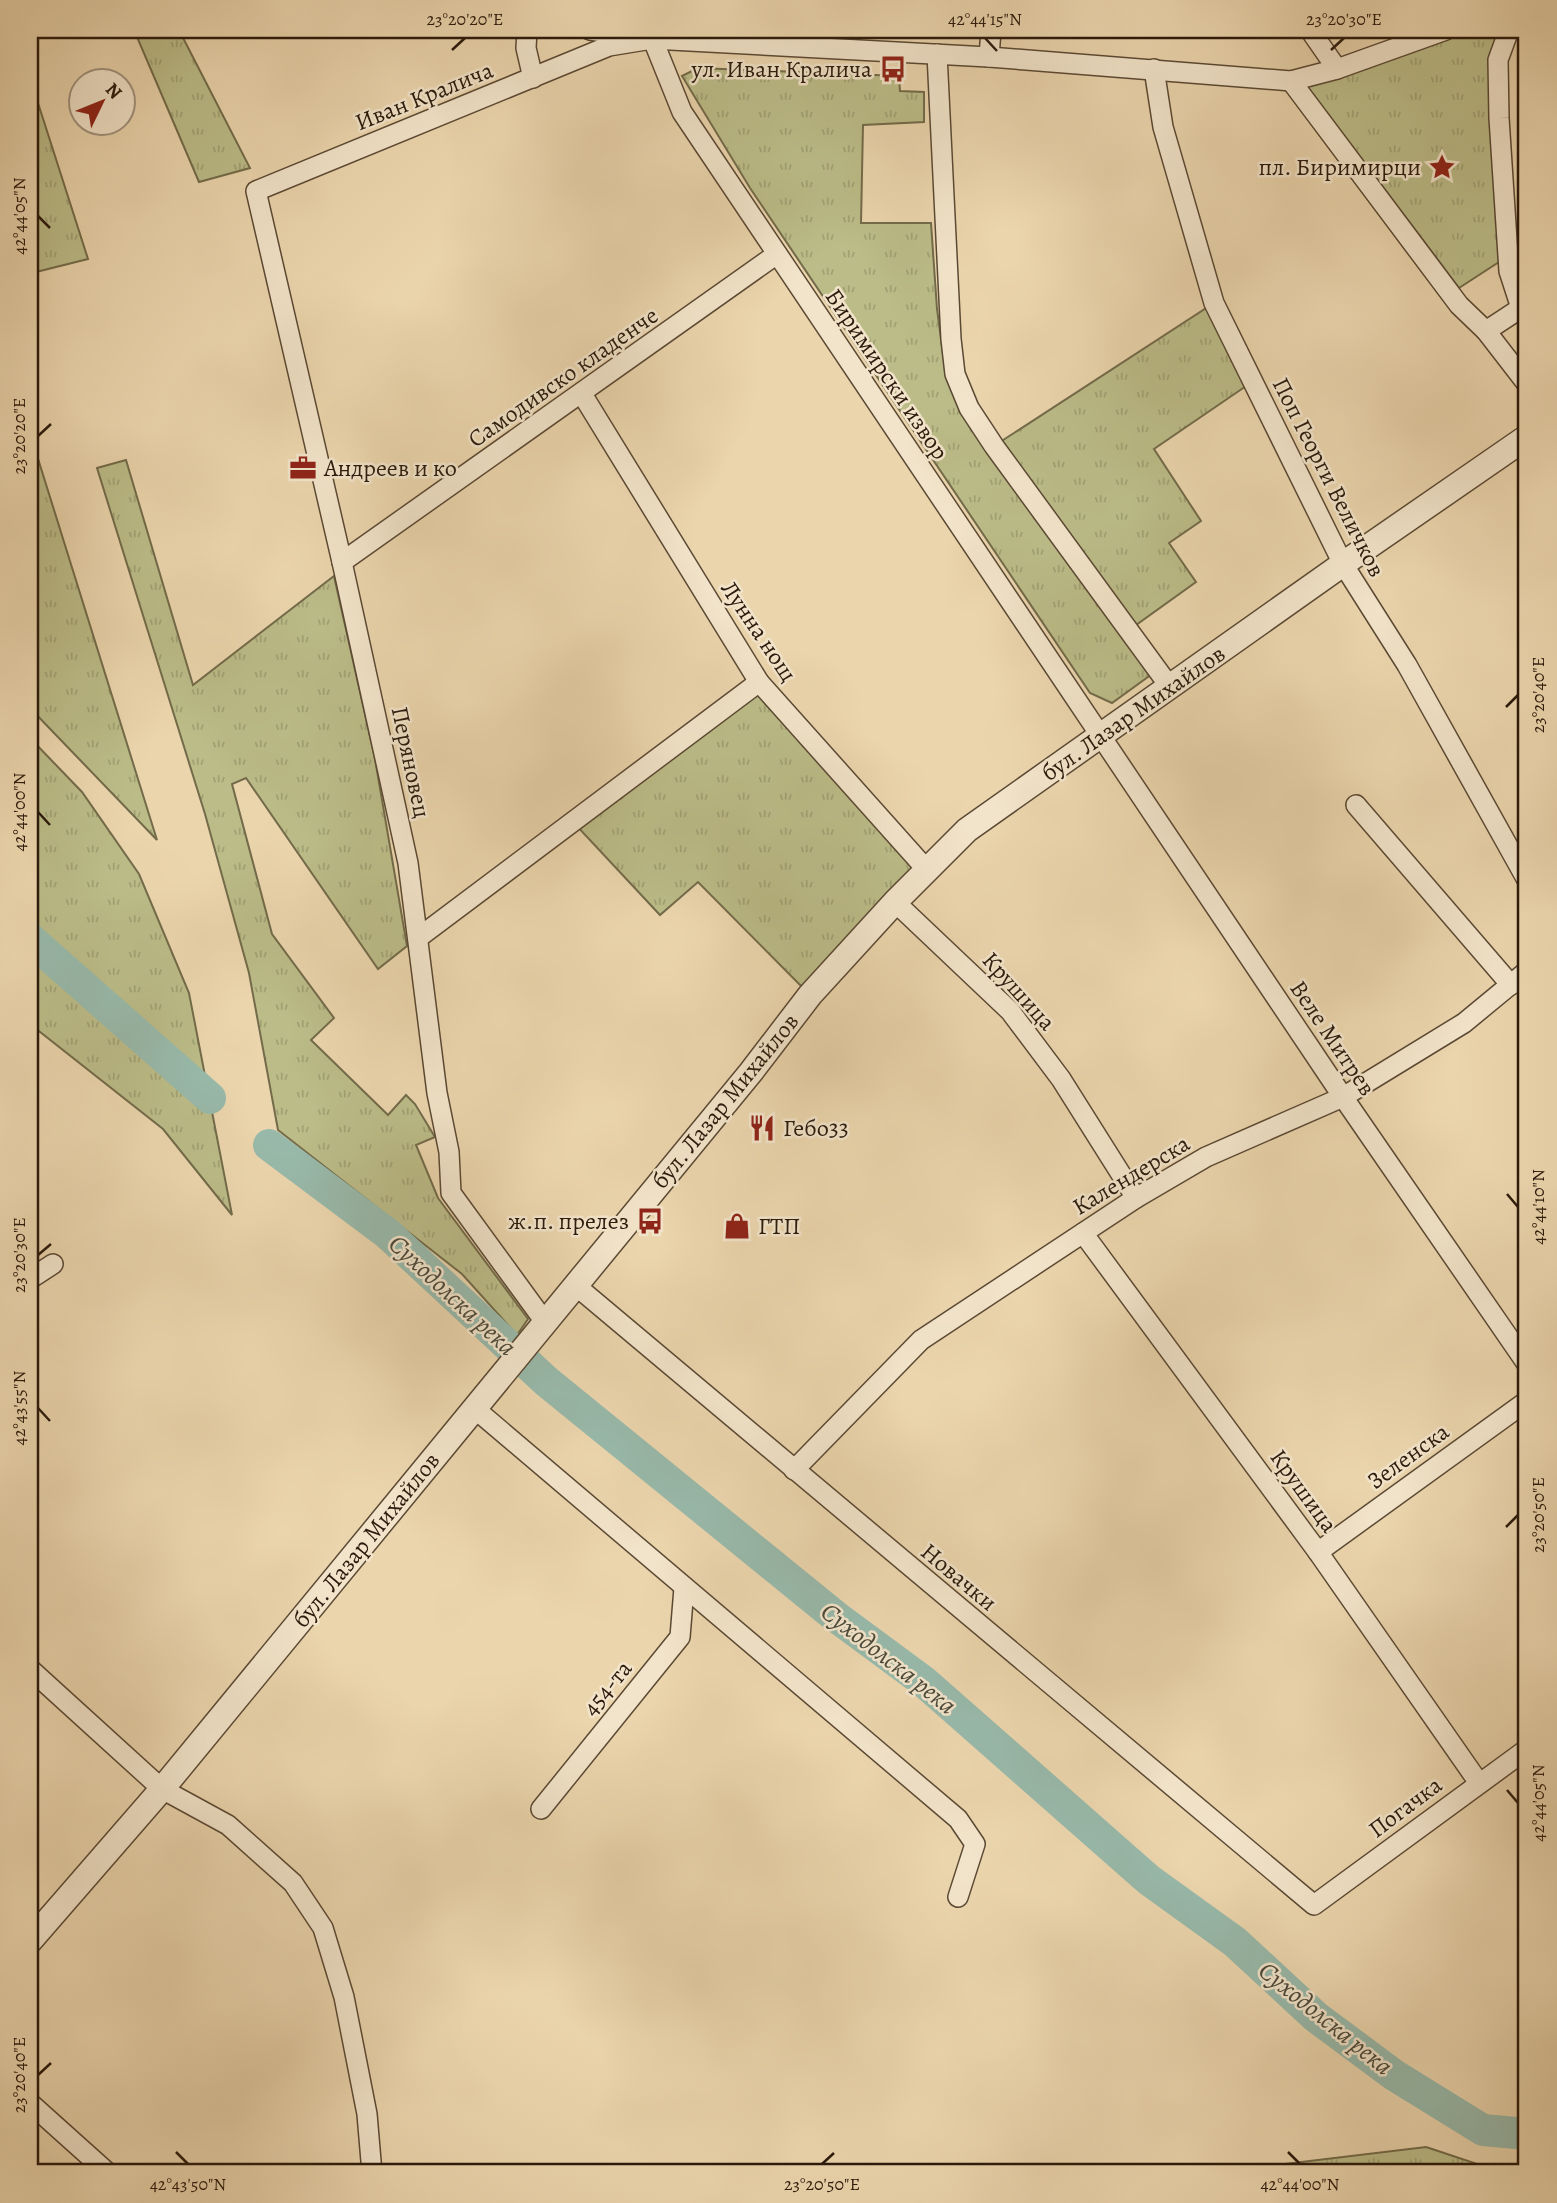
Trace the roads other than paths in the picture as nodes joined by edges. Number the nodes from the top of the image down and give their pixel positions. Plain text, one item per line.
1 (527, 30) edge
2 (590, 30) edge
3 (990, 30) edge
4 (1310, 30) edge
5 (1446, 30) edge
6 (1509, 30) edge
7 (650, 34) edge
8 (775, 38) edge
9 (937, 54) junction
10 (989, 57) junction
11 (1154, 69) junction
12 (1337, 69) junction
13 (533, 78) junction
14 (1291, 81) junction
15 (256, 191) joint
16 (777, 254) junction
17 (1524, 313) edge
18 (1486, 331) junction
19 (1527, 384) edge
20 (582, 394) junction
21 (1527, 438) edge
22 (342, 562) junction
23 (1343, 564) junction
24 (759, 682) junction
25 (1170, 687) junction
26 (1102, 736) junction
27 (1356, 805) dead end
28 (927, 870) junction
29 (1527, 880) edge
30 (895, 902) junction
31 (418, 938) junction
32 (1527, 971) edge
33 (1511, 985) junction
34 (1343, 1097) junction
35 (1136, 1198) junction
36 (1083, 1233) junction
37 (53, 1264) dead end
38 (30, 1279) edge
39 (575, 1285) junction
40 (541, 1326) junction
41 (1527, 1364) edge
42 (1527, 1401) edge
43 (474, 1408) junction
44 (794, 1470) junction
45 (1318, 1552) junction
46 (684, 1588) junction
47 (30, 1670) edge
48 (1527, 1749) edge
49 (1479, 1783) junction
50 (162, 1789) junction
51 (541, 1809) dead end
52 (958, 1898) dead end
53 (1314, 1905) joint
54 (30, 1941) edge
55 (30, 2103) edge
56 (108, 2173) edge
57 (372, 2173) edge

1 - 13 street
2 - 7 street, Иван Кралича
3 - 10 street
4 - 12 street
5 - 12 street, Иван Кралича
6 - 17 street
7 - 8 street, Иван Кралича
7 - 13 street, Иван Кралича
7 - 16 street, Биримирски извор
8 - 9 street, Иван Кралича
9 - 10 street, Иван Кралича
9 - 25 street, Биримирски извор
10 - 11 street, Иван Кралича
11 - 14 street, Иван Кралича
11 - 23 street, Поп Георги Величков
12 - 14 street, Иван Кралича
13 - 15 street, Иван Кралича
14 - 18 street
15 - 22 street, Перяновец
16 - 20 street, Самодивско кладенче
16 - 26 street, Биримирски извор
17 - 18 street
18 - 19 street
20 - 22 street, Самодивско кладенче
20 - 24 street, Лунна нощ
21 - 23 street, бул. Лазар Михайлов
22 - 31 street, Перяновец
23 - 25 street, бул. Лазар Михайлов
23 - 29 street, Поп Георги Величков
24 - 28 street, Лунна нощ
24 - 31 street
25 - 26 street, бул. Лазар Михайлов
26 - 28 street, бул. Лазар Михайлов
26 - 34 street, Веле Митрев
27 - 33 street
28 - 30 street, бул. Лазар Михайлов
30 - 35 street, Крушица
30 - 39 street, бул. Лазар Михайлов
31 - 40 street, Перяновец
32 - 33 street, Календерска
33 - 34 street, Календерска
34 - 35 street, Календерска
34 - 41 street, Веле Митрев
35 - 36 street, Календерска
36 - 44 street, Календерска
36 - 45 street, Крушица
37 - 38 street
39 - 40 street, бул. Лазар Михайлов
39 - 44 street, Новачки
40 - 43 street, бул. Лазар Михайлов
42 - 45 street, Зеленска
43 - 46 street
43 - 50 street, бул. Лазар Михайлов
44 - 53 street, Новачки
45 - 49 street, Крушица
46 - 51 street, 454-та
46 - 52 street
47 - 50 street
48 - 49 street, Погачка
49 - 53 street, Погачка
50 - 54 street, бул. Лазар Михайлов
50 - 57 street
55 - 56 street

